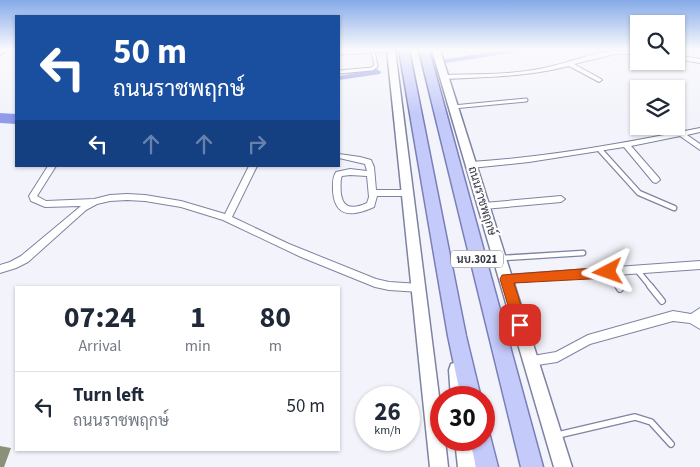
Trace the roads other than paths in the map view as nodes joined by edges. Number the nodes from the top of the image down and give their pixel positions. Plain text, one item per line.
1 (394, 72) edge
2 (404, 72) edge
3 (409, 72) edge
4 (431, 72) edge
5 (440, 72) edge
6 (442, 72) edge
7 (536, 72) edge
8 (584, 72) edge
9 (444, 77) junction
10 (599, 80) dead end
11 (412, 86) junction
12 (526, 100) dead end
13 (453, 107) junction
14 (700, 130) edge
15 (685, 133) edge
16 (676, 135) edge
17 (684, 135) edge
18 (624, 144) junction
19 (699, 145) edge
20 (599, 149) junction
21 (340, 156) edge
22 (471, 165) junction
23 (51, 167) edge
24 (252, 167) edge
25 (371, 174) junction
26 (656, 180) dead end
27 (372, 193) junction
28 (408, 193) junction
29 (561, 199) dead end
30 (93, 204) junction
31 (484, 206) junction
32 (674, 208) dead end
33 (227, 218) junction
34 (583, 252) dead end
35 (500, 258) junction
36 (698, 264) edge
37 (0, 269) edge
38 (637, 270) junction
39 (608, 272) junction
40 (506, 279) junction
41 (420, 288) junction
42 (620, 289) dead end
43 (662, 301) dead end
44 (697, 319) edge
45 (457, 336) junction
46 (531, 360) junction
47 (459, 386) edge
48 (468, 386) edge
49 (554, 436) junction
50 (671, 444) dead end
51 (465, 451) edge
52 (483, 451) edge
53 (439, 467) edge
54 (467, 467) edge
55 (487, 467) edge
56 (532, 467) edge
57 (563, 467) edge

1 - 28 main road
2 - 11 main road
3 - 11 main road, นบ.3021
4 - 56 main road, ถนนราชพฤกษ์ / นบ.3021
5 - 9 main road
6 - 9 main road, ถนนราชพฤกษ์ / นบ.3021
7 - 9 street
8 - 10 street
9 - 13 main road, ถนนราชพฤกษ์ / นบ.3021
11 - 45 main road, นบ.3021
12 - 13 lane
13 - 22 main road, ถนนราชพฤกษ์ / นบ.3021
14 - 15 street
16 - 18 street
17 - 19 street
18 - 20 street
18 - 26 street
20 - 22 street
20 - 32 lane
21 - 25 street
22 - 31 main road, ถนนราชพฤกษ์ / นบ.3021
23 - 30 street
24 - 33 street
25 - 27 street
25 - 27 street
27 - 28 street
28 - 41 main road
29 - 31 street
30 - 33 street
30 - 37 street
31 - 35 main road, ถนนราชพฤกษ์ / นบ.3021
33 - 41 street
34 - 35 lane
35 - 40 main road, ถนนราชพฤกษ์ / นบ.3021
36 - 38 street
38 - 39 street
38 - 43 lane
39 - 40 street
39 - 42 lane
40 - 46 main road, ถนนราชพฤกษ์ / นบ.3021
41 - 53 main road
44 - 46 street
45 - 47 main road
45 - 48 main road, นบ.3021
46 - 49 main road, ถนนราชพฤกษ์ / นบ.3021
49 - 50 lane
49 - 57 main road, ถนนราชพฤกษ์ / นบ.3021
51 - 54 main road
52 - 55 main road

